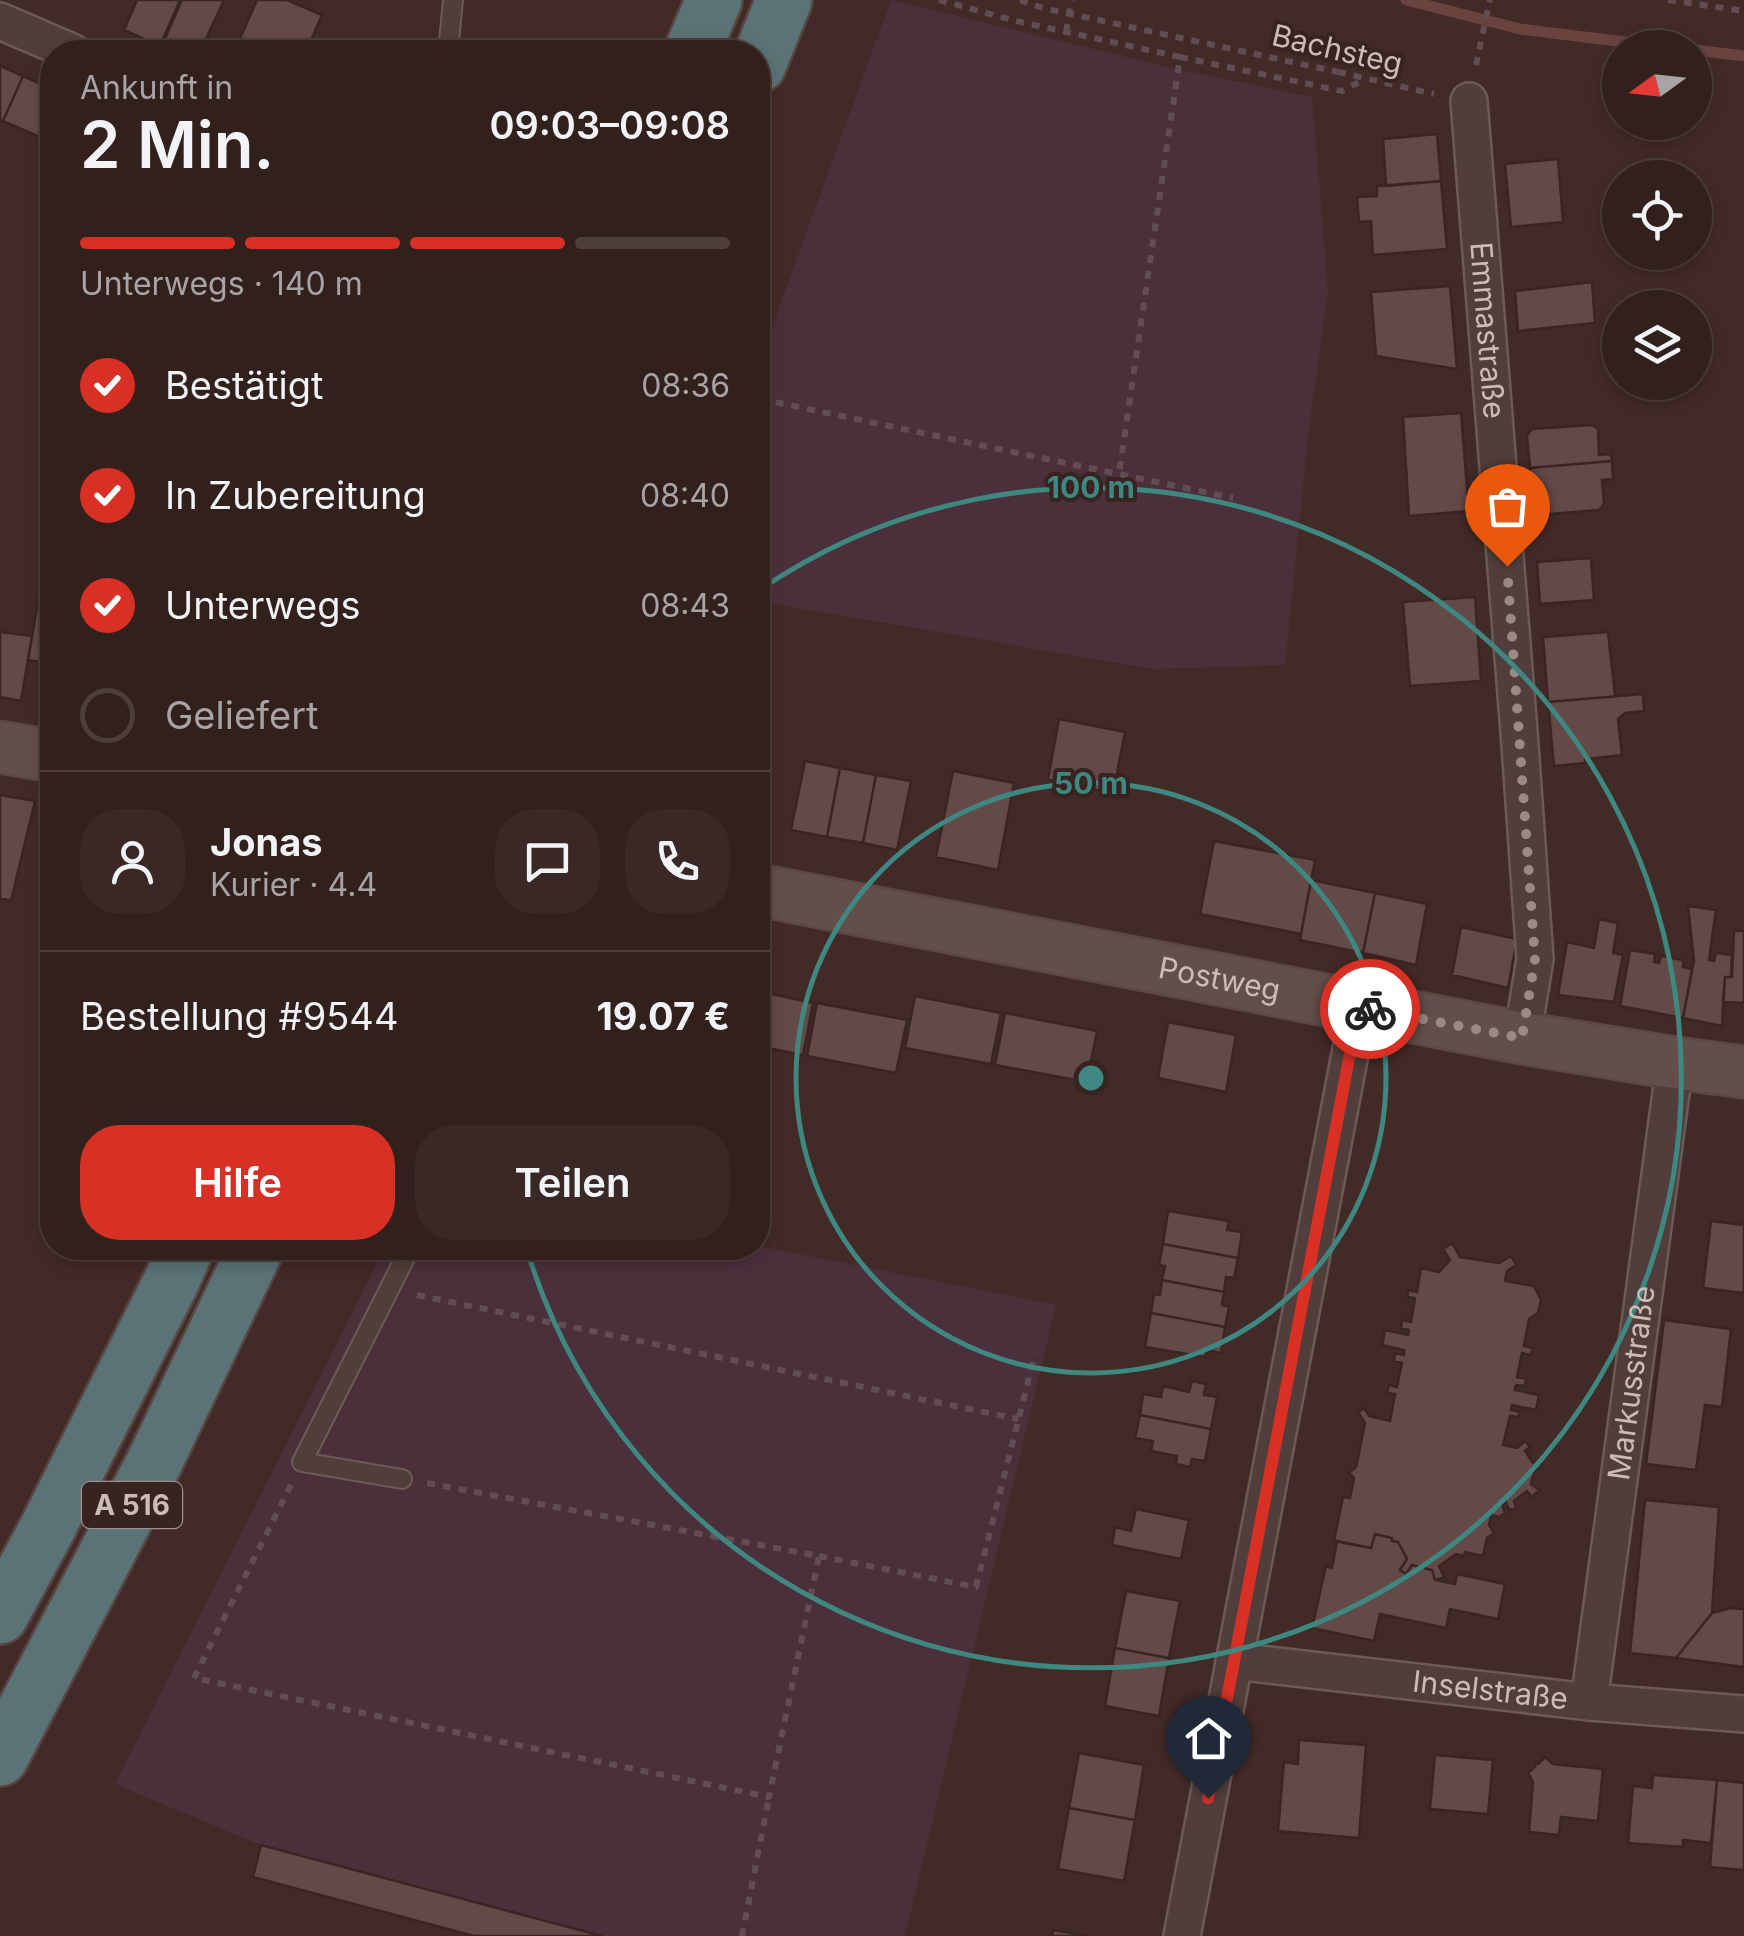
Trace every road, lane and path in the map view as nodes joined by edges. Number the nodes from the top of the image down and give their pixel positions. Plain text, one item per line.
1 (453, 0) edge
2 (714, 0) edge
3 (784, 0) edge
4 (939, 0) edge
5 (1020, 0) edge
6 (1072, 0) edge
7 (1490, 0) edge
8 (1668, 0) edge
9 (1744, 10) edge
10 (0, 21) edge
11 (1066, 32) junction
12 (1483, 32) dead end
13 (44, 40) edge
14 (449, 40) edge
15 (697, 40) edge
16 (768, 40) edge
17 (1180, 57) junction
18 (1363, 80) junction
19 (1469, 101) joint
20 (770, 400) edge
21 (1119, 474) junction
22 (1233, 498) dead end
23 (0, 746) edge
24 (40, 754) edge
25 (770, 892) edge
26 (1359, 1006) junction
27 (1522, 1038) junction
28 (1675, 1063) junction
29 (1744, 1072) edge
30 (181, 1260) edge
31 (250, 1260) edge
32 (404, 1260) edge
33 (389, 1289) junction
34 (1035, 1354) dead end
35 (1018, 1419) junction
36 (302, 1462) junction
37 (402, 1478) joint
38 (819, 1556) junction
39 (0, 1616) edge
40 (1234, 1661) junction
41 (1589, 1702) junction
42 (1744, 1714) edge
43 (0, 1758) edge
44 (770, 1797) junction
45 (742, 1936) edge
46 (1182, 1936) edge

1 - 14 lane
2 - 15 highway
3 - 16 highway
4 - 11 path
5 - 18 path, Bachsteg, bridge
6 - 11 path
7 - 12 path
8 - 9 path
10 - 13 street
11 - 17 path
17 - 18 path
17 - 21 path
18 - 19 path, Bachsteg
19 - 27 street, Emmastraße
20 - 21 path
21 - 22 path
23 - 24 main road
25 - 26 main road, Postweg
26 - 27 main road, Postweg
26 - 40 street
27 - 28 main road, Postweg
28 - 29 main road, Postweg
28 - 41 street, Markusstraße
30 - 39 highway, A 516
31 - 43 highway, A 516
32 - 33 lane
33 - 35 path
33 - 36 lane
34 - 35 path
35 - 38 path
36 - 37 lane
36 - 44 path
37 - 38 path
38 - 44 path
40 - 41 street, Inselstraße
40 - 46 street
41 - 42 street, Inselstraße
44 - 45 path

